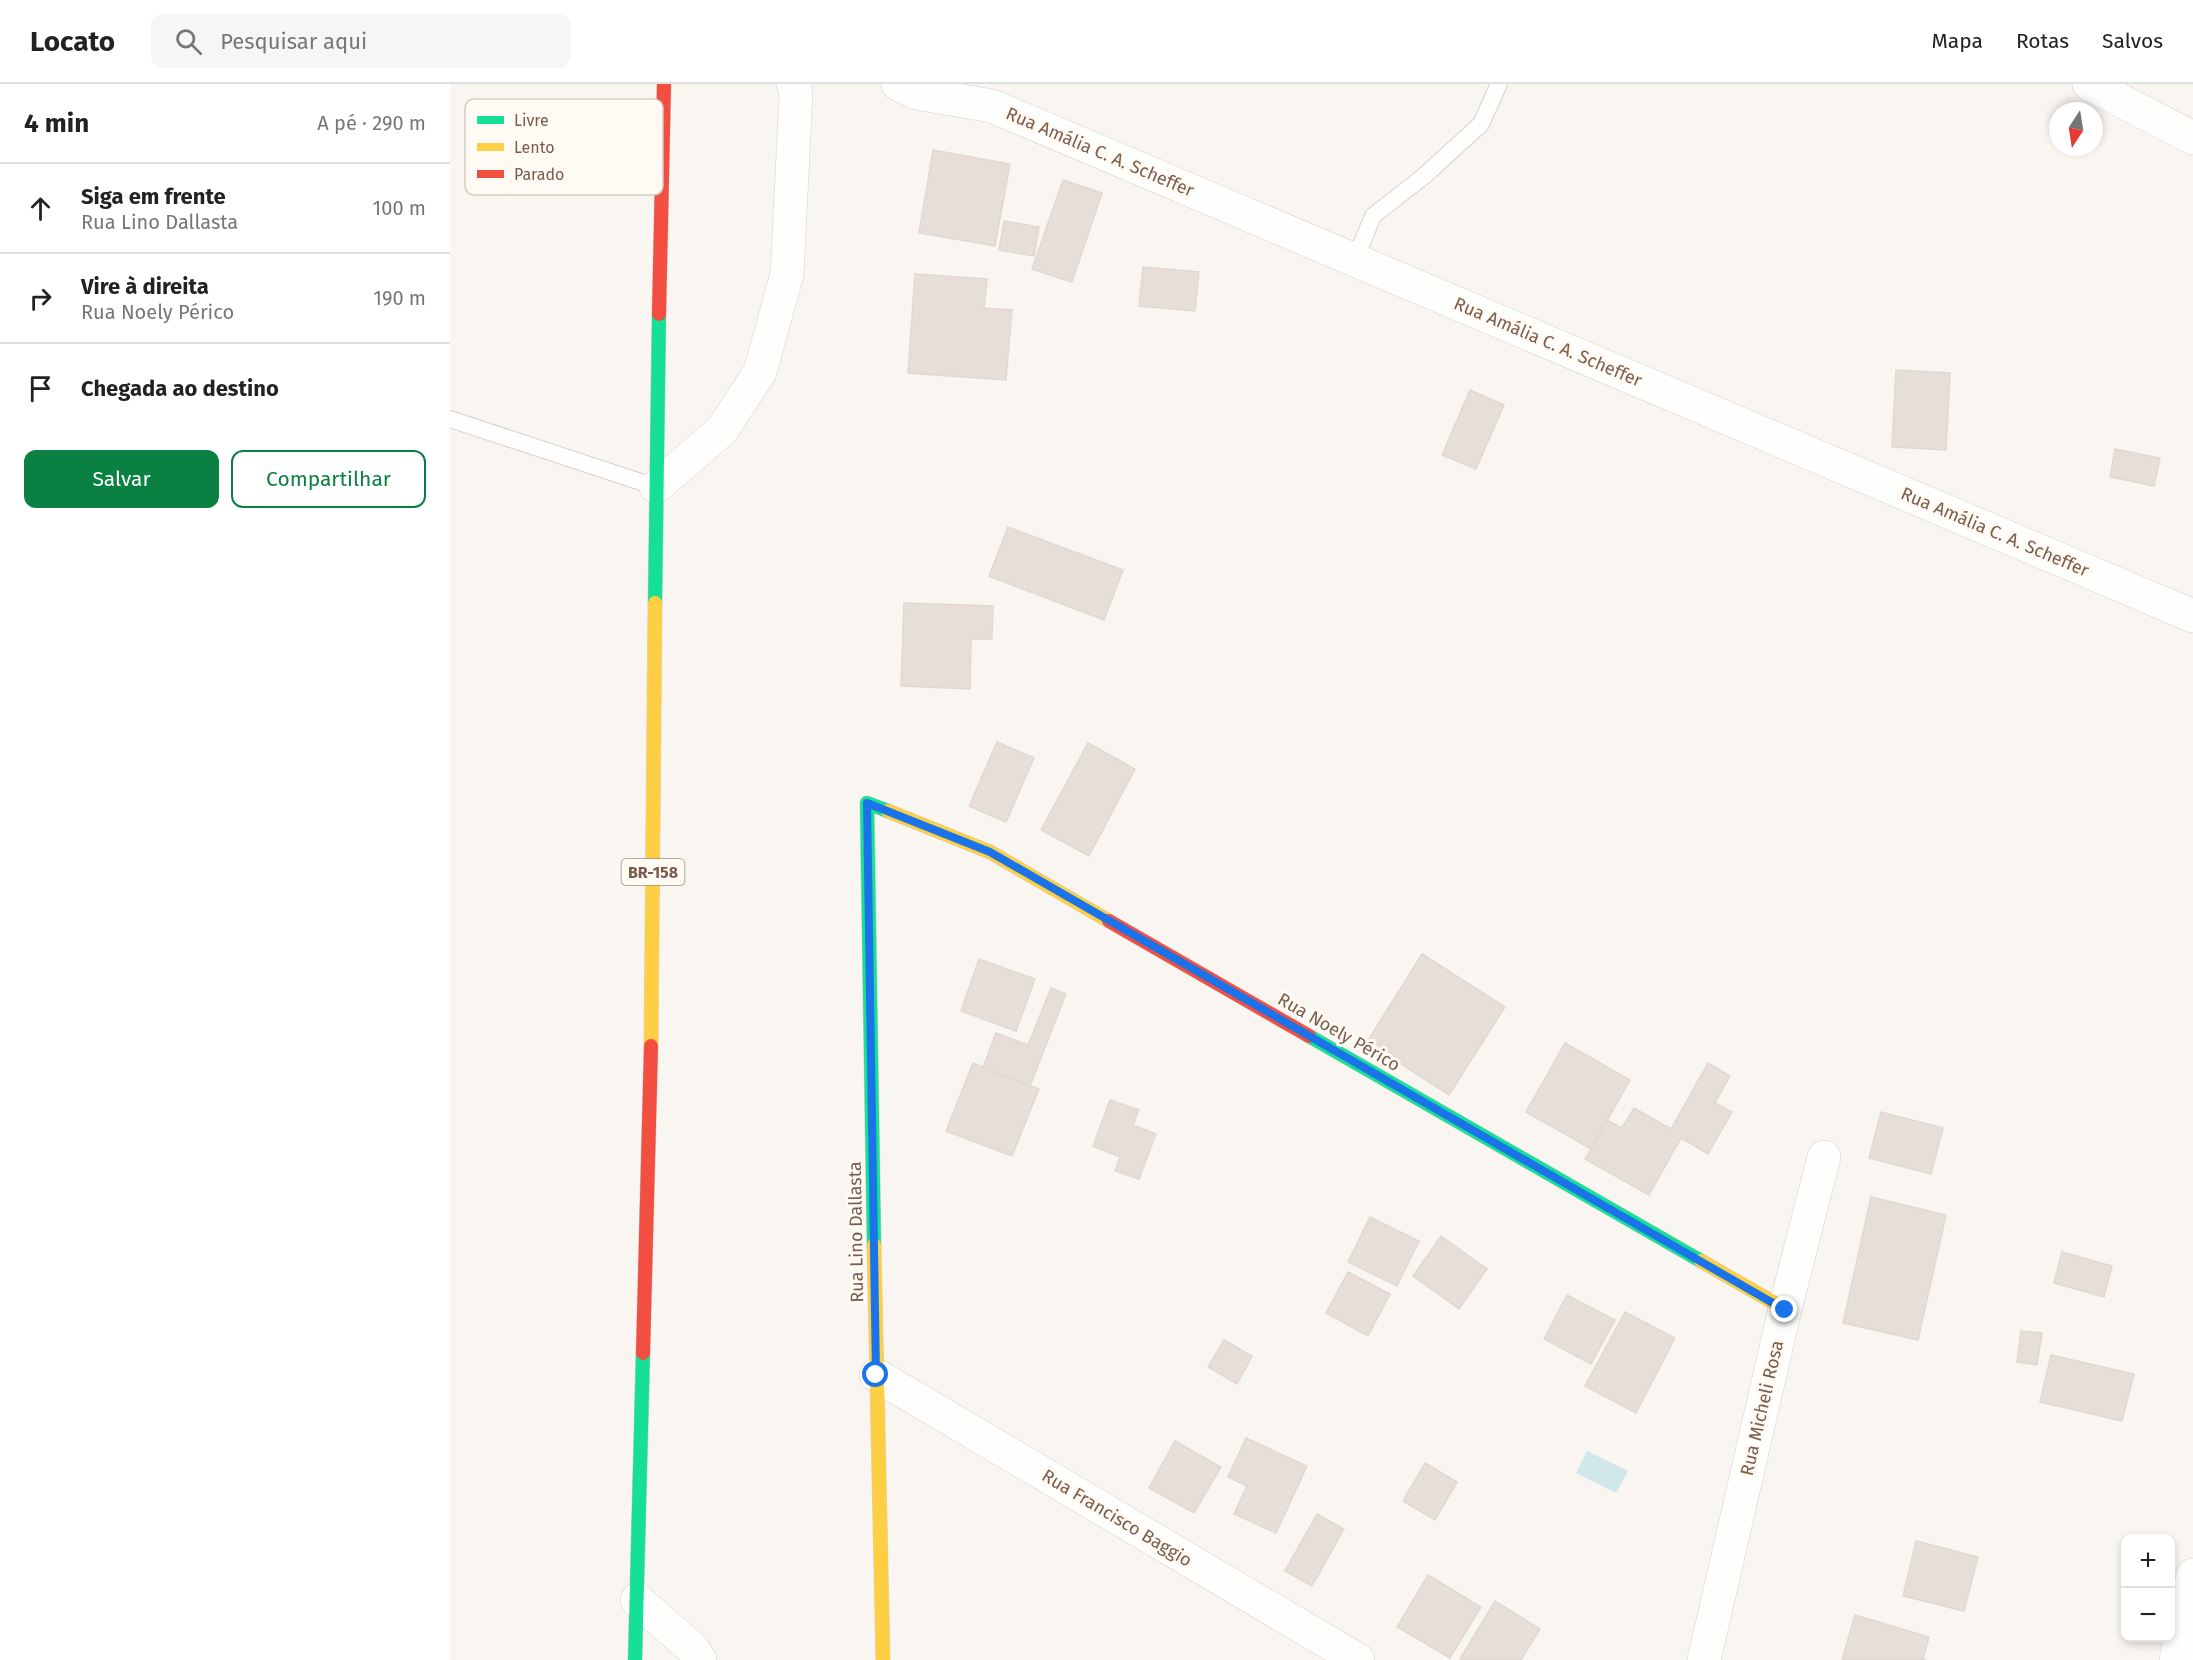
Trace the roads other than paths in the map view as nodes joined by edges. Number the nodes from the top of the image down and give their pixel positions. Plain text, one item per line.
1 (664, 84) edge
2 (793, 84) edge
3 (898, 84) edge
4 (1499, 84) edge
5 (2089, 84) edge
6 (663, 134) edge
7 (2193, 138) edge
8 (662, 195) edge
9 (1355, 260) junction
10 (450, 419) edge
11 (656, 487) junction
12 (2193, 616) edge
13 (867, 803) joint
14 (1824, 1157) dead end
15 (1785, 1310) junction
16 (876, 1375) junction
17 (2193, 1575) edge
18 (637, 1600) junction
19 (635, 1660) edge
20 (700, 1660) edge
21 (883, 1660) edge
22 (1358, 1660) edge
23 (1704, 1660) edge
24 (2176, 1660) edge

1 - 6 main road, BR-158
2 - 11 street
3 - 9 street, Rua Amália C. A. Scheffer
4 - 9 lane
5 - 7 street
8 - 11 main road, BR-158
9 - 12 street, Rua Amália C. A. Scheffer
10 - 11 lane
11 - 18 main road, BR-158
13 - 15 main road, Rua Noely Périco
13 - 16 main road, Rua Lino Dallasta
14 - 15 street, Rua Micheli Rosa
15 - 23 street, Rua Micheli Rosa
16 - 21 main road, Rua Lino Dallasta
16 - 22 street, Rua Francisco Baggio
17 - 24 street
18 - 19 main road, BR-158
18 - 20 street

